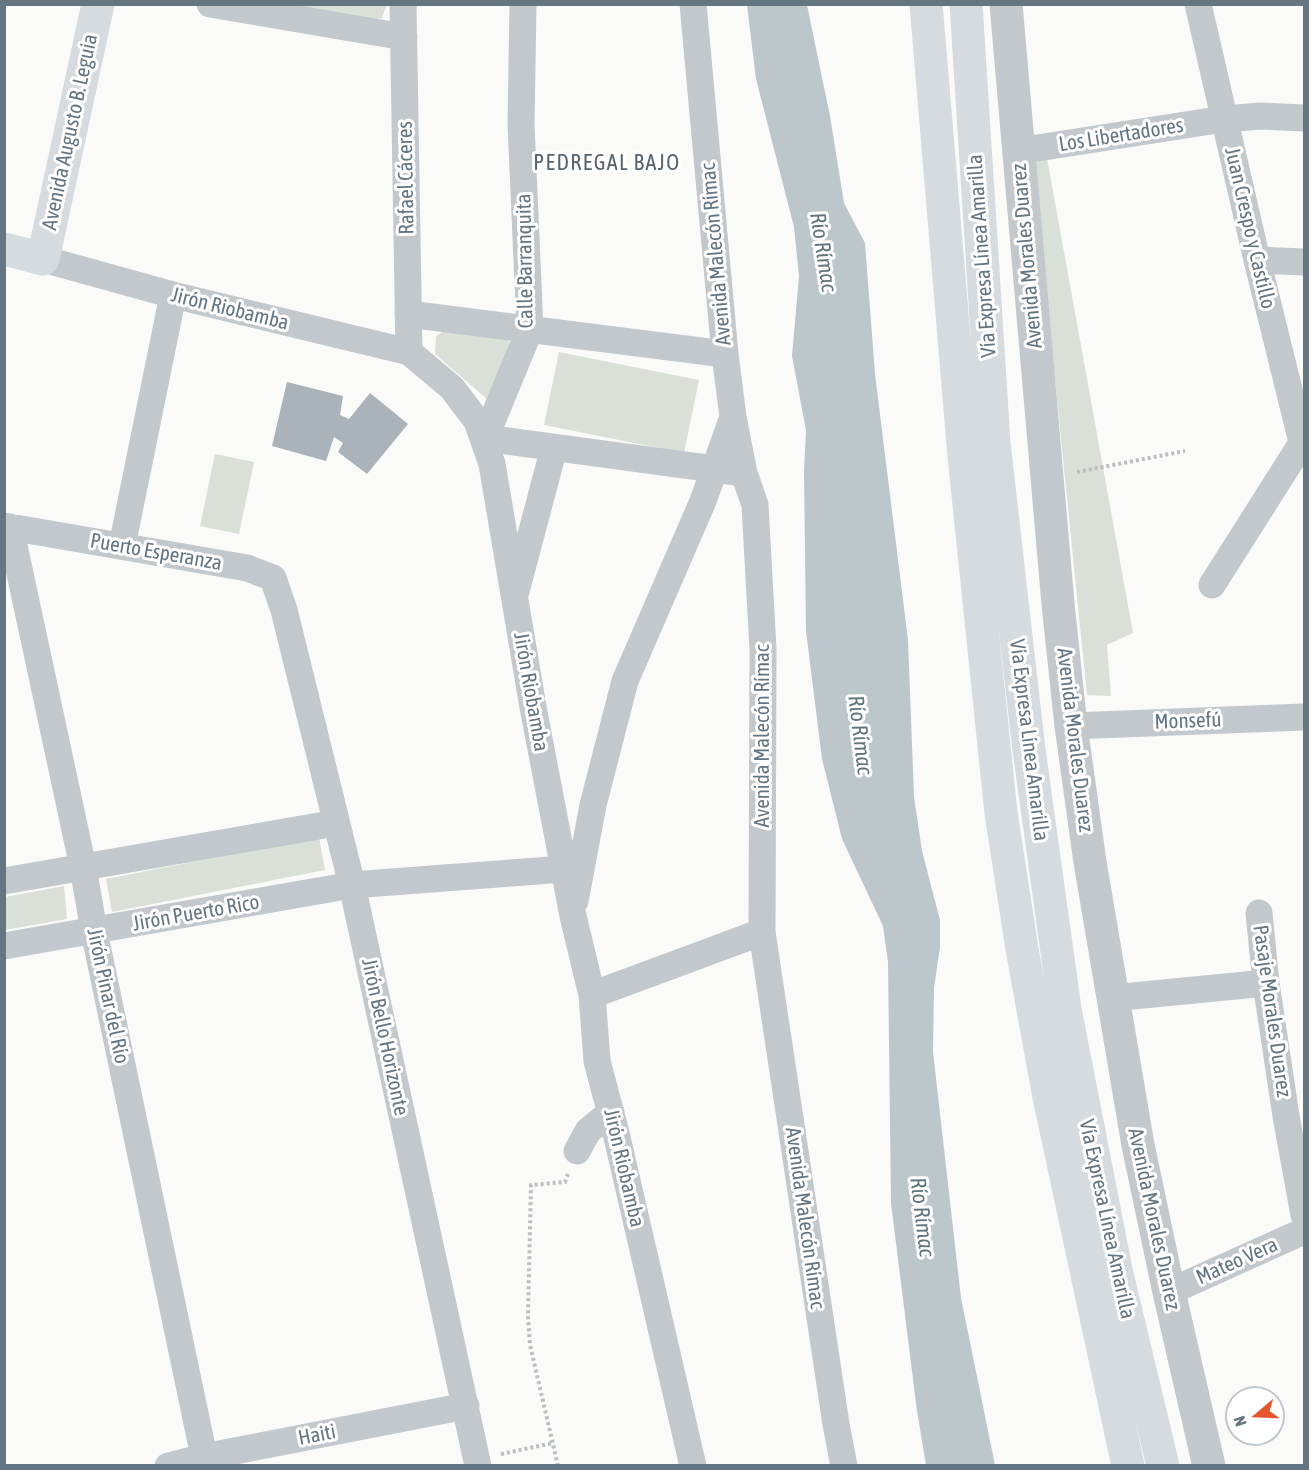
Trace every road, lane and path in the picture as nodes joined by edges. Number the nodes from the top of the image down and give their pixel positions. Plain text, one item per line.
1 (98, 4) edge
2 (210, 4) edge
3 (403, 4) edge
4 (523, 4) edge
5 (693, 4) edge
6 (926, 4) edge
7 (966, 4) edge
8 (1006, 4) edge
9 (1198, 4) edge
10 (404, 37) junction
11 (1305, 118) edge
12 (1224, 119) junction
13 (1018, 151) junction
14 (4, 249) edge
15 (43, 259) junction
16 (1257, 260) junction
17 (1305, 262) edge
18 (173, 295) junction
19 (408, 314) junction
20 (530, 329) junction
21 (409, 352) junction
22 (725, 354) junction
23 (733, 417) junction
24 (1302, 432) edge
25 (485, 438) junction
26 (554, 447) junction
27 (1185, 451) dead end
28 (713, 469) junction
29 (744, 473) junction
30 (1046, 477) junction
31 (8, 527) edge
32 (122, 546) junction
33 (1212, 585) dead end
34 (514, 599) junction
35 (284, 610) joint
36 (1305, 717) edge
37 (1071, 726) junction
38 (336, 823) junction
39 (83, 867) junction
40 (564, 869) junction
41 (4, 881) edge
42 (352, 885) junction
43 (1258, 913) dead end
44 (573, 916) junction
45 (94, 931) junction
46 (762, 932) junction
47 (4, 946) edge
48 (1266, 983) junction
49 (592, 995) junction
50 (1112, 998) junction
51 (611, 1112) junction
52 (577, 1151) joint
53 (1305, 1215) edge
54 (1305, 1231) edge
55 (1169, 1292) junction
56 (466, 1406) junction
57 (553, 1443) junction
58 (1125, 1459) edge
59 (205, 1461) edge
60 (478, 1463) edge
61 (168, 1466) edge
62 (558, 1466) edge
63 (693, 1466) edge
64 (844, 1466) edge
65 (1163, 1466) edge
66 (1209, 1466) edge

1 - 15 main road, Avenida Augusto B. Leguia
2 - 10 street
3 - 10 street, Rafael Cáceres
4 - 20 street, Calle Barranquita
5 - 22 street, Avenida Malecón Rímac
6 - 58 main road, Vía Expresa Línea Amarilla
7 - 65 main road, Vía Expresa Línea Amarilla
8 - 13 street, Avenida Morales Duarez
9 - 12 street, Juan Crespo y Castillo
10 - 19 street, Rafael Cáceres
11 - 12 street, Los Libertadores
12 - 13 street, Los Libertadores
12 - 16 street, Juan Crespo y Castillo
13 - 30 street, Avenida Morales Duarez
14 - 15 main road, Jirón Riobamba
15 - 18 street, Jirón Riobamba
16 - 17 street
16 - 24 street, Juan Crespo y Castillo
18 - 21 street, Jirón Riobamba
18 - 32 street
19 - 20 street
19 - 21 street, Rafael Cáceres
20 - 22 street
20 - 25 street, Calle Barranquita
21 - 25 street, Jirón Riobamba
22 - 23 street, Avenida Malecón Rímac
23 - 28 street
23 - 29 street, Avenida Malecón Rímac
24 - 33 street
25 - 26 street
25 - 34 street, Jirón Riobamba
26 - 28 street
26 - 34 street
27 - 30 path
28 - 29 street
28 - 44 street
29 - 46 street, Avenida Malecón Rímac
30 - 37 street, Avenida Morales Duarez
31 - 32 street, Puerto Esperanza
31 - 39 street, Jirón Pinar del Río
32 - 35 street, Puerto Esperanza
34 - 40 street, Jirón Riobamba
35 - 38 street, Jirón Bello Horizonte
36 - 37 street, Monsefú
37 - 50 street, Avenida Morales Duarez
38 - 39 street
38 - 42 street, Jirón Bello Horizonte
39 - 41 street
39 - 45 street, Jirón Pinar del Río
40 - 42 street, Jirón Puerto Rico
40 - 44 street, Jirón Riobamba
42 - 45 street, Jirón Puerto Rico
42 - 56 street, Jirón Bello Horizonte
43 - 48 street, Pasaje Morales Duarez
44 - 49 street, Jirón Riobamba
45 - 47 street, Jirón Puerto Rico
45 - 59 street, Jirón Pinar del Río
46 - 49 street
46 - 64 street, Avenida Malecón Rímac
48 - 50 street
48 - 53 street, Pasaje Morales Duarez
49 - 51 street, Jirón Riobamba
50 - 55 street, Avenida Morales Duarez
51 - 52 street
51 - 63 street, Jirón Riobamba
52 - 57 path
54 - 55 street, Mateo Vera
55 - 66 street, Avenida Morales Duarez
56 - 59 street, Haiti
56 - 60 street, Jirón Bello Horizonte
57 - 60 path
57 - 62 path
59 - 61 street, Haiti

